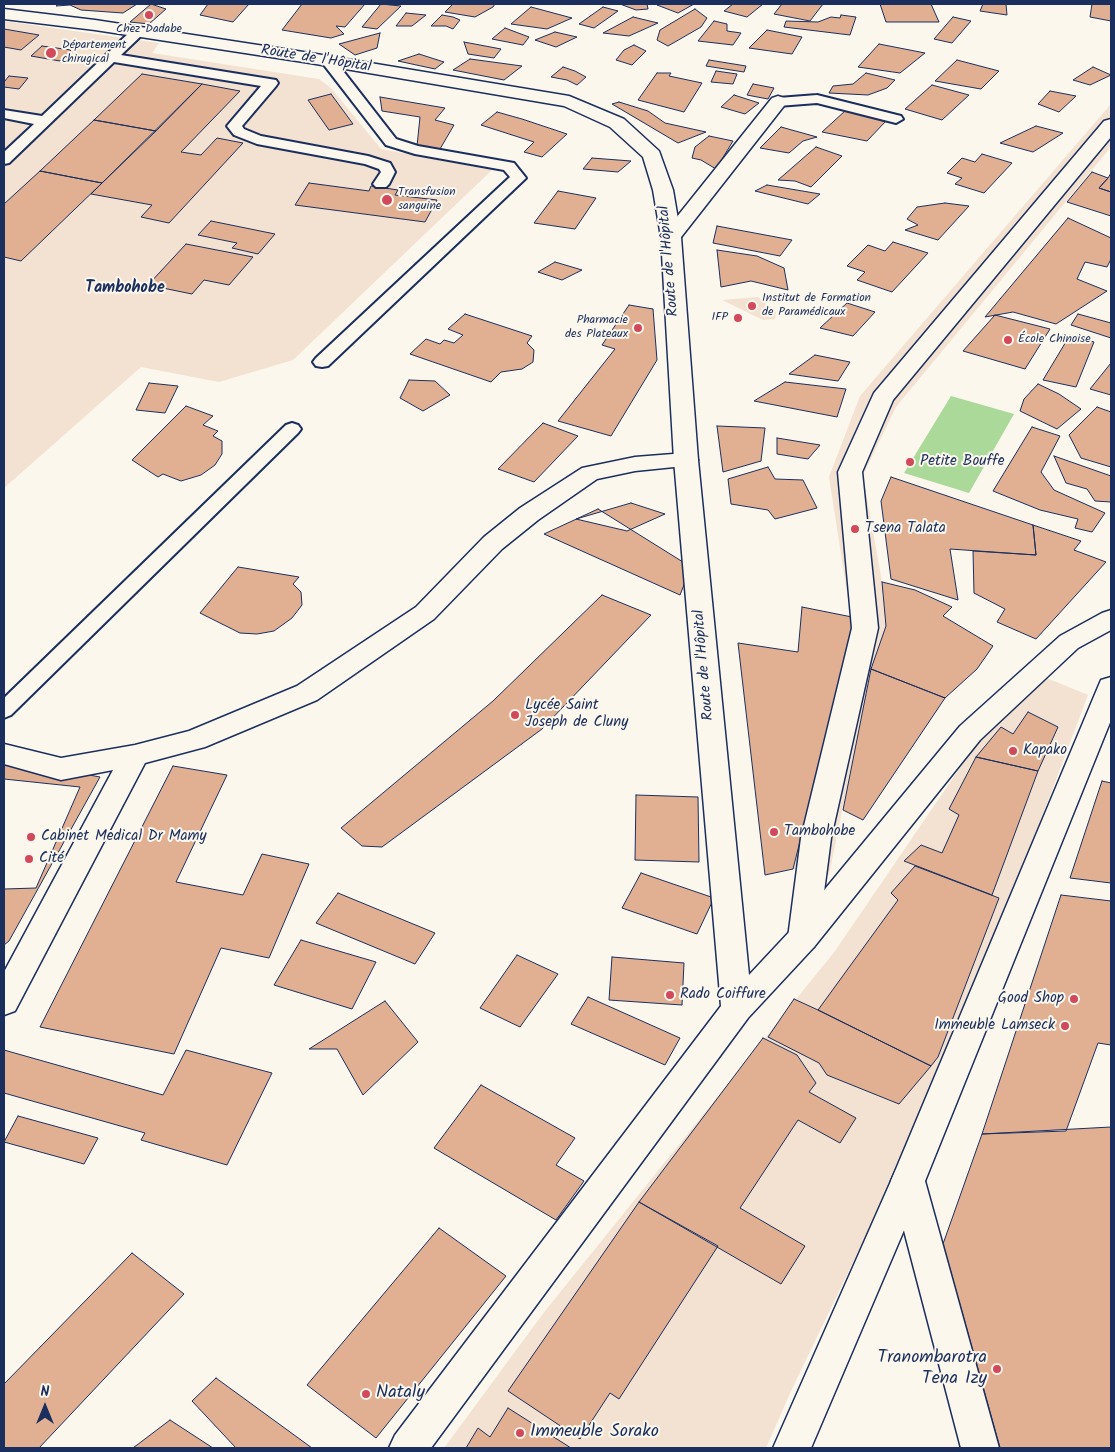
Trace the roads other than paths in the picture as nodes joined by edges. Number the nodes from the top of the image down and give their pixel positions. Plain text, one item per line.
1 (4, 14) edge
2 (137, 33) junction
3 (112, 58) junction
4 (328, 61) junction
5 (778, 102) joint
6 (4, 114) edge
7 (896, 119) dead end
8 (44, 121) junction
9 (1111, 125) edge
10 (4, 160) edge
11 (381, 184) dead end
12 (671, 236) junction
13 (322, 362) dead end
14 (292, 429) dead end
15 (686, 460) junction
16 (1111, 619) edge
17 (1111, 687) edge
18 (4, 710) edge
19 (4, 754) edge
20 (135, 755) junction
21 (803, 938) junction
22 (4, 1002) edge
23 (737, 1009) junction
24 (908, 1181) junction
25 (408, 1448) edge
26 (792, 1448) edge
27 (980, 1448) edge

1 - 2 street, Route de l'Hôpital
2 - 3 lane
2 - 4 street, Route de l'Hôpital
3 - 8 lane
3 - 11 lane
4 - 12 street, Route de l'Hôpital
4 - 13 lane
5 - 7 lane
5 - 12 street
6 - 8 lane
8 - 10 lane
9 - 21 street
12 - 15 street, Route de l'Hôpital
14 - 18 lane
15 - 20 street
15 - 23 street, Route de l'Hôpital
16 - 21 street
17 - 24 street
19 - 20 street
20 - 22 street
21 - 23 street
23 - 25 street
24 - 26 street
24 - 27 street

